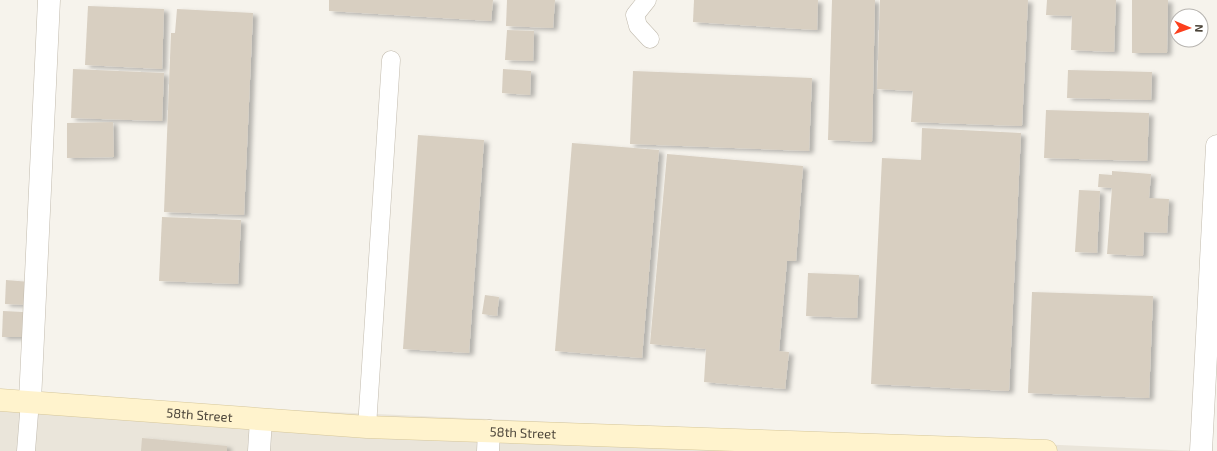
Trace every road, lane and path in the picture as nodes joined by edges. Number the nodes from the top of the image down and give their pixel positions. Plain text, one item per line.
1 (49, 0) edge
2 (647, 0) edge
3 (650, 39) dead end
4 (391, 60) dead end
5 (1217, 146) edge
6 (1215, 226) edge
7 (0, 400) edge
8 (30, 401) junction
9 (261, 420) junction
10 (366, 427) junction
11 (488, 441) edge
12 (708, 445) edge
13 (817, 447) edge
14 (26, 451) edge
15 (259, 451) edge
16 (1046, 451) edge
17 (1201, 451) edge

1 - 8 street
2 - 3 lane
4 - 10 lane
5 - 6 street
6 - 17 street
7 - 8 main road, 58th Street
8 - 9 main road, 58th Street
8 - 14 lane
9 - 10 main road, 58th Street
9 - 15 street
10 - 11 main road, 58th Street
11 - 12 main road, 58th Street
12 - 13 main road, 58th Street
13 - 16 main road, 58th Street

